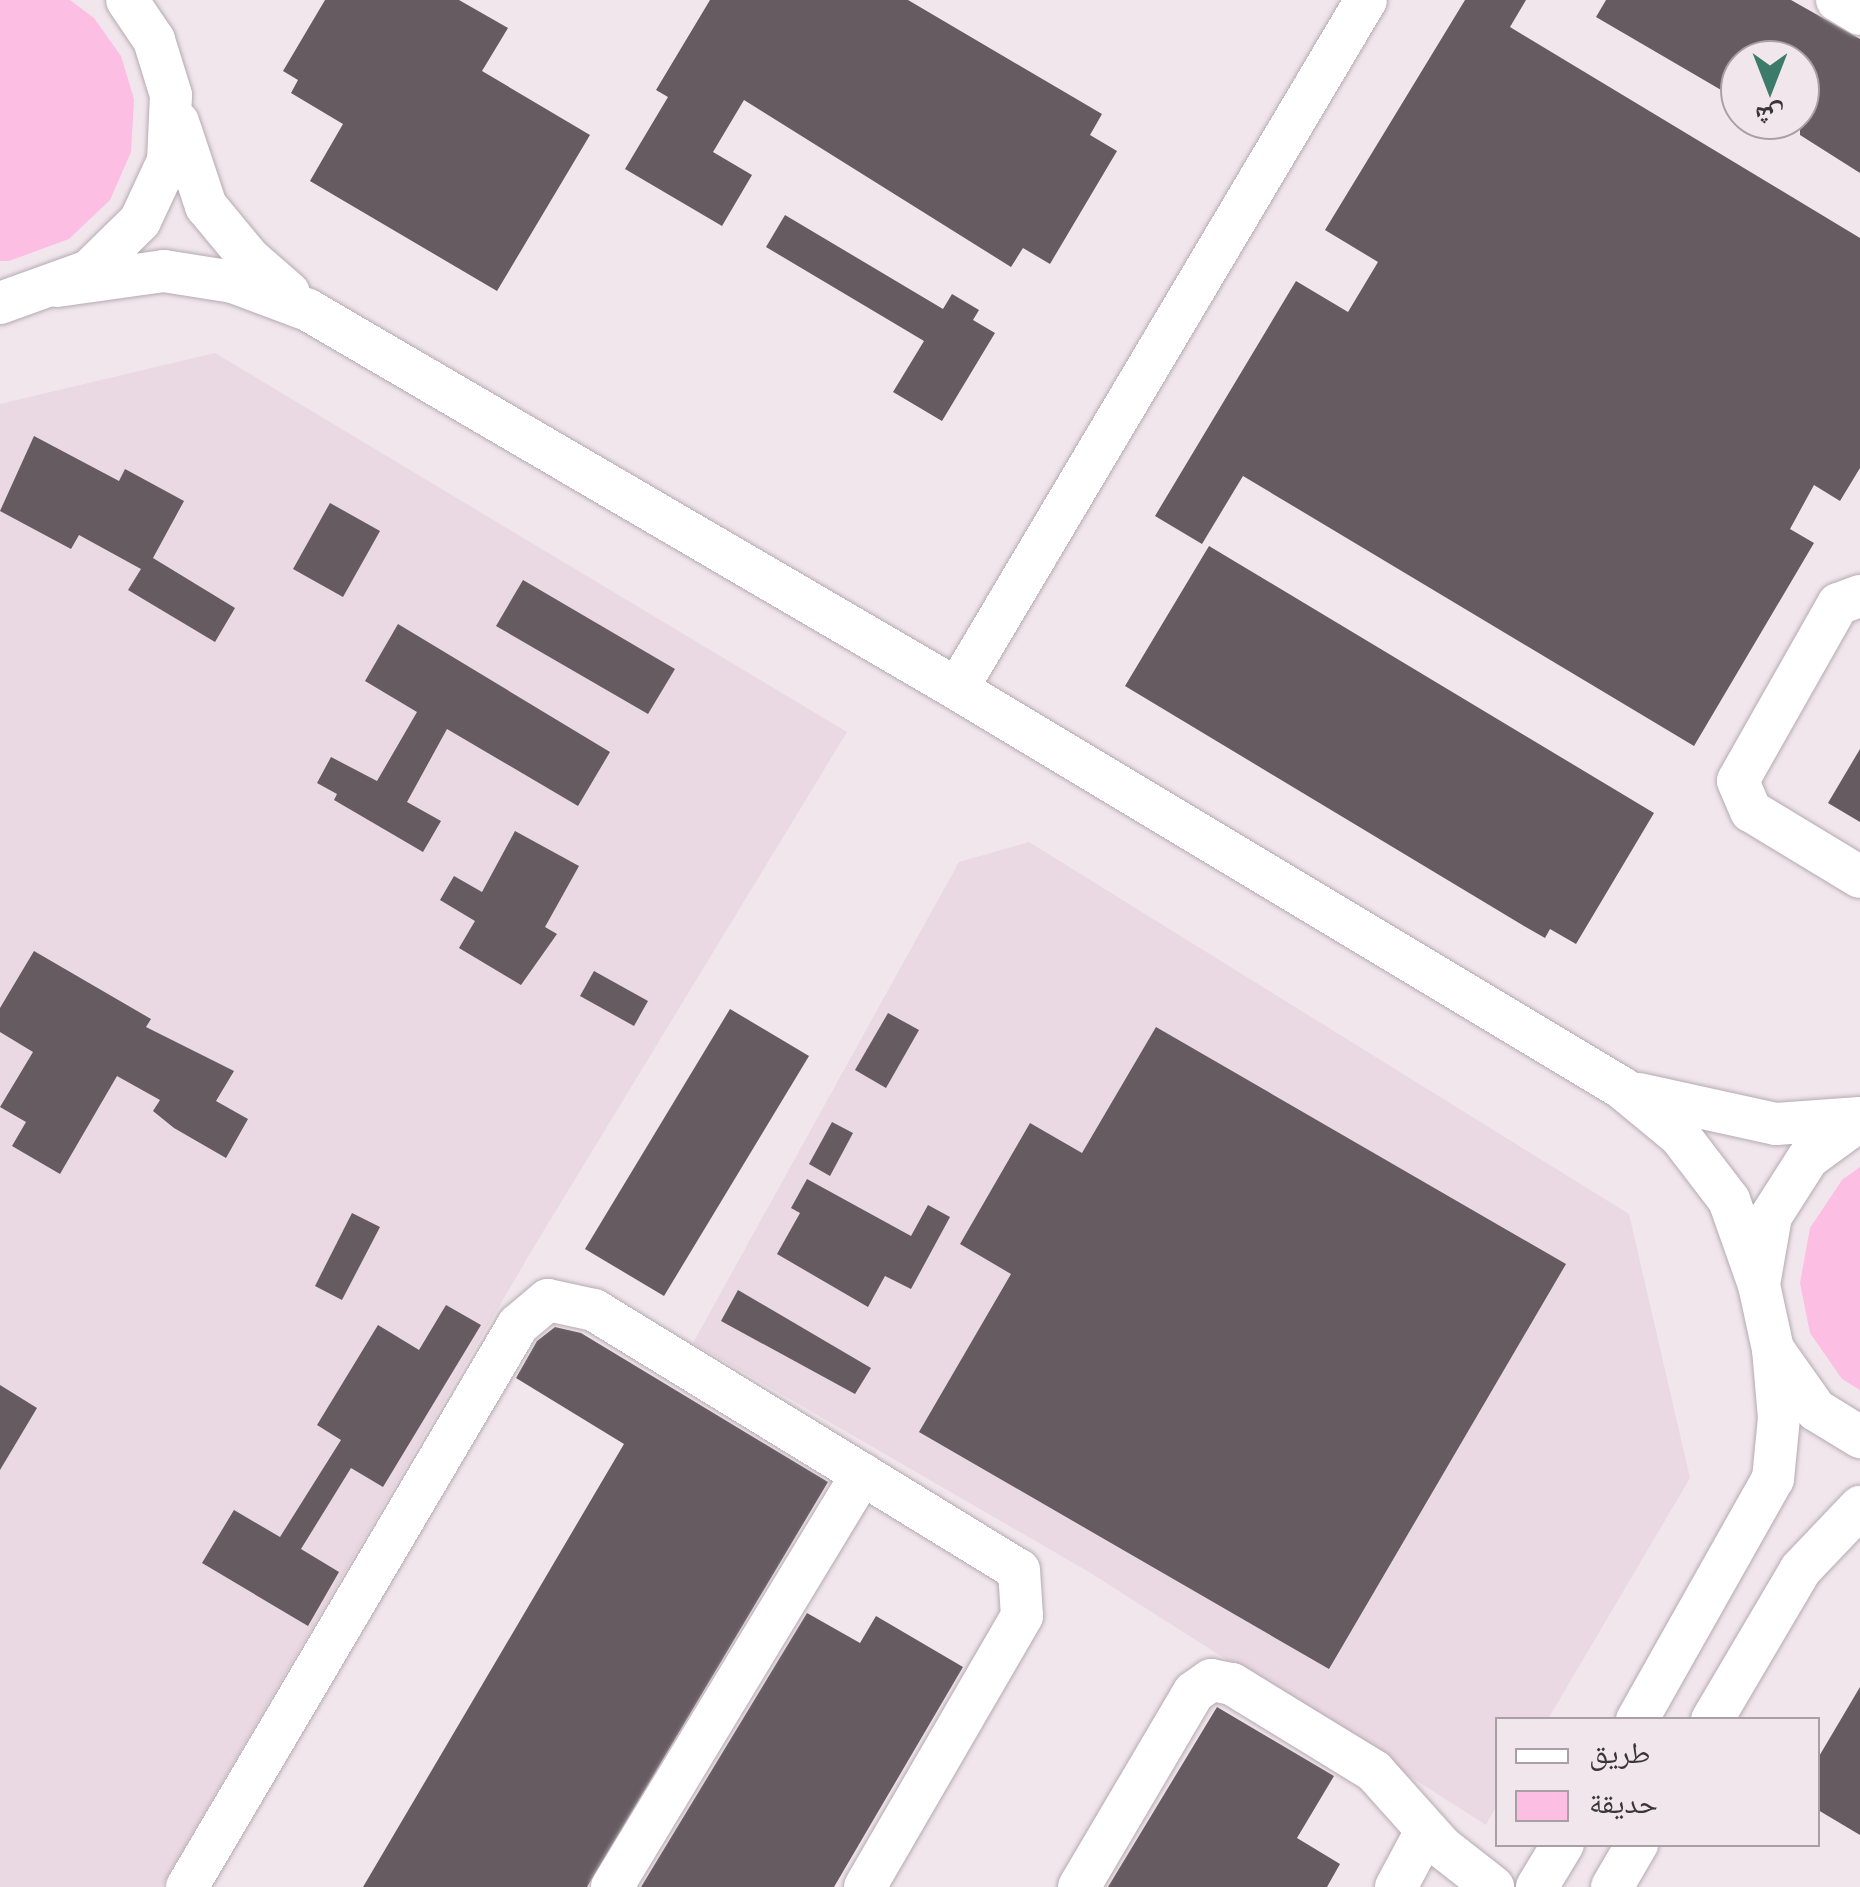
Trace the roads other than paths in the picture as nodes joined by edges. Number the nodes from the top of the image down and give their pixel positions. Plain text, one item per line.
1 (127, 0) edge
2 (1366, 0) edge
3 (151, 20) edge
4 (171, 95) junction
5 (21, 294) edge
6 (308, 310) junction
7 (1860, 596) edge
8 (957, 689) junction
9 (1860, 877) edge
10 (1622, 1088) junction
11 (1860, 1119) edge
12 (1759, 1284) junction
13 (1773, 1349) junction
14 (1860, 1437) edge
15 (862, 1474) junction
16 (1860, 1507) edge
17 (1639, 1717) edge
18 (1714, 1717) edge
19 (1426, 1831) junction
20 (1560, 1847) edge
21 (1636, 1847) edge
22 (186, 1887) edge
23 (612, 1887) edge
24 (865, 1887) edge
25 (1079, 1887) edge
26 (1396, 1887) edge
27 (1493, 1887) edge
28 (1537, 1887) edge
29 (1612, 1887) edge

1 - 3 street
2 - 8 street
3 - 4 street
4 - 5 street
4 - 6 street
5 - 6 street
6 - 8 street
7 - 9 street
8 - 10 street
10 - 11 street
10 - 12 street
11 - 12 street
12 - 13 street
13 - 14 street
13 - 17 street
15 - 22 street
15 - 23 street
15 - 24 street
16 - 18 street
19 - 25 street
19 - 26 street
19 - 27 street
20 - 28 street
21 - 29 street

